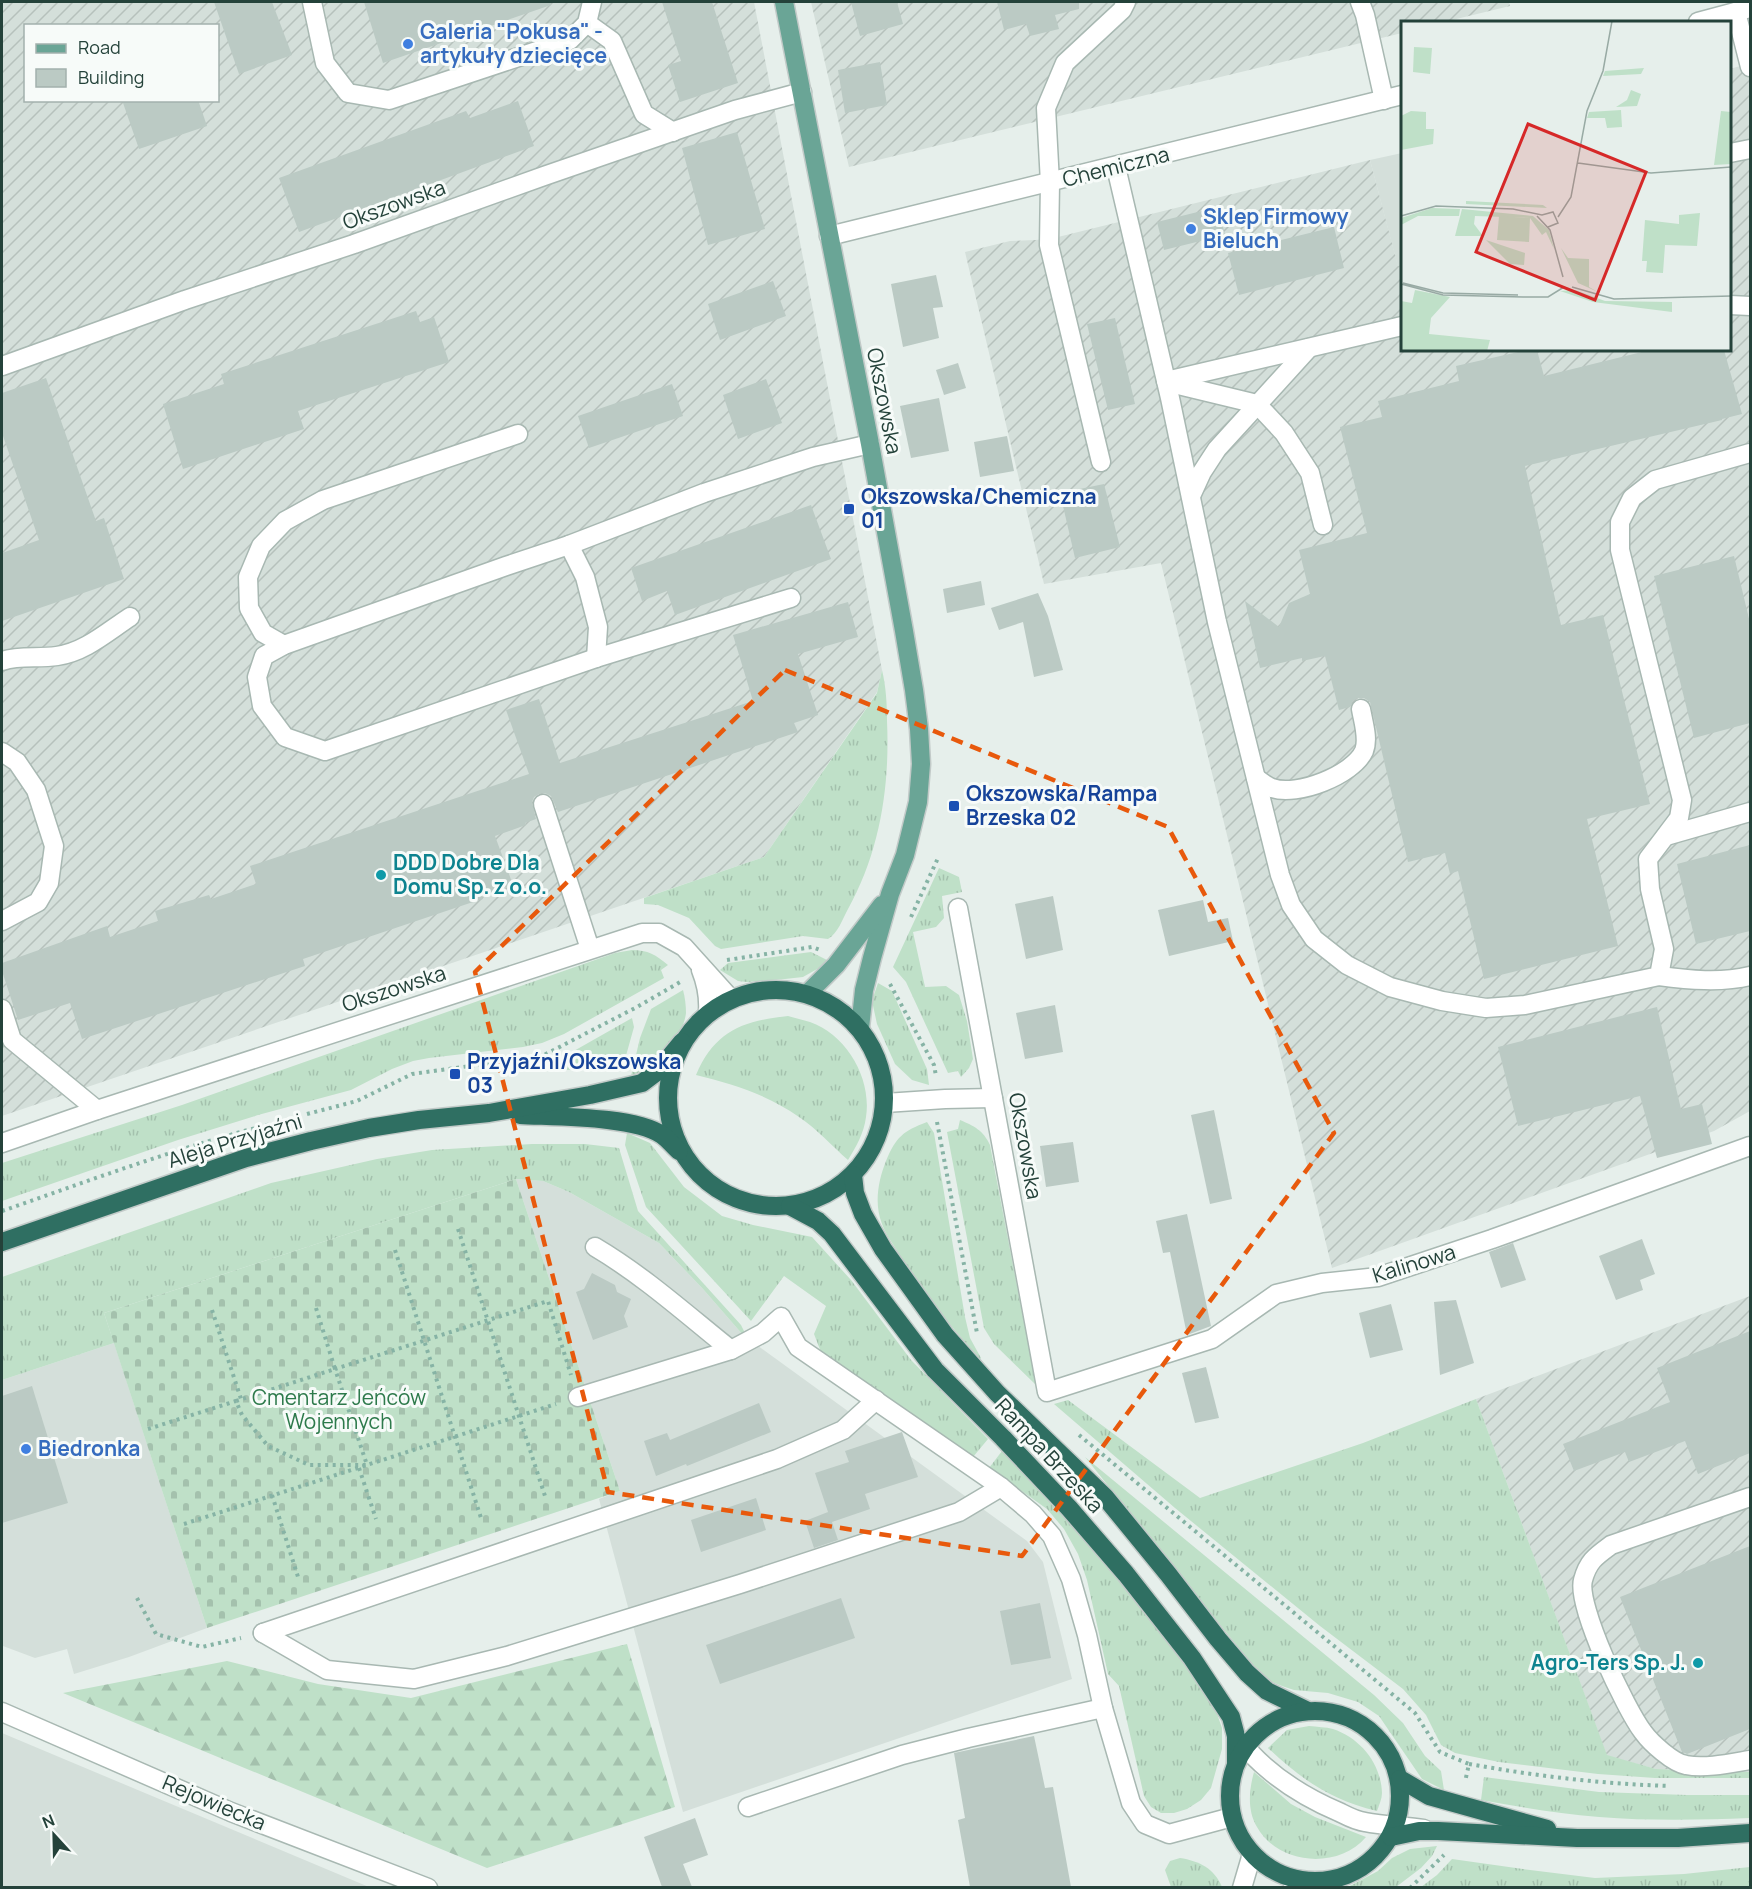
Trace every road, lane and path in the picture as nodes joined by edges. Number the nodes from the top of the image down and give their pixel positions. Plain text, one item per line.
1 (312, 2) edge
2 (592, 2) edge
3 (784, 2) edge
4 (1126, 2) edge
5 (1360, 2) edge
6 (1743, 10) edge
7 (1702, 21) edge
8 (587, 23) junction
9 (1750, 67) edge
10 (802, 92) junction
11 (1401, 95) edge
12 (1384, 100) junction
13 (673, 132) junction
14 (1750, 149) edge
15 (1731, 153) edge
16 (1116, 167) junction
17 (1050, 183) junction
18 (828, 236) junction
19 (1731, 305) edge
20 (1750, 306) edge
21 (1401, 326) edge
22 (1309, 348) junction
23 (2, 366) edge
24 (1166, 381) junction
25 (1257, 404) junction
26 (518, 434) dead end
27 (870, 444) junction
28 (1750, 453) edge
29 (1101, 462) dead end
30 (1191, 496) junction
31 (1323, 525) dead end
32 (569, 545) junction
33 (791, 598) dead end
34 (130, 617) dead end
35 (284, 645) junction
36 (596, 658) junction
37 (2, 661) edge
38 (1361, 709) dead end
39 (2, 752) edge
40 (1256, 778) junction
41 (543, 804) dead end
42 (1750, 812) edge
43 (1666, 836) junction
44 (890, 894) junction
45 (958, 908) dead end
46 (2, 921) edge
47 (590, 949) junction
48 (698, 963) junction
49 (1659, 976) junction
50 (1750, 976) edge
51 (808, 993) junction
52 (730, 998) junction
53 (2, 1008) edge
54 (708, 1012) junction
55 (860, 1028) junction
56 (682, 1042) junction
57 (993, 1098) junction
58 (885, 1103) junction
59 (97, 1110) junction
60 (489, 1113) junction
61 (3, 1136) edge
62 (1750, 1146) edge
63 (683, 1156) junction
64 (853, 1175) junction
65 (790, 1206) junction
66 (458, 1229) dead end
67 (2, 1242) edge
68 (595, 1247) dead end
69 (394, 1250) dead end
70 (316, 1308) dead end
71 (212, 1310) dead end
72 (488, 1320) junction
73 (424, 1341) junction
74 (730, 1350) junction
75 (335, 1369) junction
76 (1047, 1392) joint
77 (578, 1397) junction
78 (239, 1400) junction
79 (876, 1400) junction
80 (518, 1416) junction
81 (148, 1429) dead end
82 (455, 1437) junction
83 (367, 1465) junction
84 (359, 1468) junction
85 (994, 1492) junction
86 (272, 1495) junction
87 (544, 1496) dead end
88 (1750, 1497) edge
89 (481, 1518) dead end
90 (376, 1519) dead end
91 (184, 1524) dead end
92 (299, 1580) dead end
93 (137, 1598) dead end
94 (263, 1633) junction
95 (1103, 1708) junction
96 (1306, 1710) junction
97 (2, 1712) edge
98 (1239, 1748) junction
99 (1750, 1760) edge
100 (1468, 1764) dead end
101 (1400, 1779) junction
102 (1681, 1787) dead end
103 (748, 1807) dead end
104 (1232, 1817) junction
105 (1393, 1831) junction
106 (1750, 1833) edge
107 (1577, 1838) junction
108 (1252, 1854) junction
109 (1296, 1884) edge
110 (428, 1887) edge
111 (1242, 1887) edge

1 - 8 street
2 - 8 street
3 - 10 main road, Okszowska
4 - 17 street
5 - 12 street
6 - 7 street
6 - 9 street
8 - 13 street
10 - 13 street, Okszowska
10 - 18 main road, Okszowska
11 - 12 street, Chemiczna
12 - 16 street, Chemiczna
13 - 23 street, Okszowska
14 - 15 street
16 - 17 street, Chemiczna
16 - 24 street
17 - 18 street, Chemiczna
17 - 29 street
18 - 27 main road, Okszowska
19 - 20 street
21 - 22 street
22 - 24 street
22 - 25 street
24 - 25 street
24 - 30 street
25 - 30 street
25 - 31 street
26 - 35 street
27 - 32 street
27 - 44 main road, Okszowska
28 - 43 street
30 - 40 street
32 - 35 street
32 - 36 street
33 - 36 street
34 - 37 street
35 - 36 street
38 - 40 street
39 - 46 street
40 - 49 street
41 - 47 street
42 - 43 street
43 - 49 street
44 - 51 main road, Okszowska
44 - 55 main road, Okszowska
45 - 57 street, Okszowska
47 - 48 street, Okszowska
47 - 59 street, Okszowska
48 - 52 street, Okszowska
48 - 54 street, Okszowska
49 - 50 street
51 - 52 highway, Aleja Przyjaźni
51 - 55 highway, Aleja Przyjaźni
52 - 54 highway, Aleja Przyjaźni
53 - 59 street
54 - 56 highway, Aleja Przyjaźni
55 - 58 highway, Aleja Przyjaźni
56 - 60 highway, Aleja Przyjaźni
56 - 63 highway
57 - 58 street
57 - 76 street, Okszowska
58 - 64 highway
59 - 61 street, Okszowska
60 - 63 highway, Aleja Przyjaźni
60 - 67 highway, Aleja Przyjaźni
62 - 76 street, Kalinowa
63 - 65 highway, Aleja Przyjaźni
64 - 65 highway
64 - 96 highway, Rampa Brzeska
65 - 98 highway, Rampa Brzeska
66 - 72 path
68 - 74 street
69 - 73 path
70 - 75 path
71 - 78 path
72 - 73 path
72 - 77 path
72 - 80 path
73 - 75 path
73 - 82 path
74 - 77 street
74 - 79 street
75 - 78 path
75 - 83 path
77 - 80 path
78 - 81 path
78 - 83 path
79 - 85 street
79 - 94 street
80 - 82 path
80 - 87 path
82 - 83 path
82 - 89 path
83 - 84 path
84 - 86 path
84 - 90 path
85 - 94 street
85 - 95 street
86 - 91 path
86 - 92 path
88 - 99 street
93 - 94 path
95 - 103 street
95 - 104 street
96 - 98 highway
96 - 101 highway
97 - 110 street, Rejowiecka
98 - 104 highway
98 - 105 street
100 - 102 path
101 - 105 highway
101 - 107 highway
104 - 108 highway
105 - 107 highway
105 - 109 highway
106 - 107 highway
108 - 109 highway
108 - 111 street

